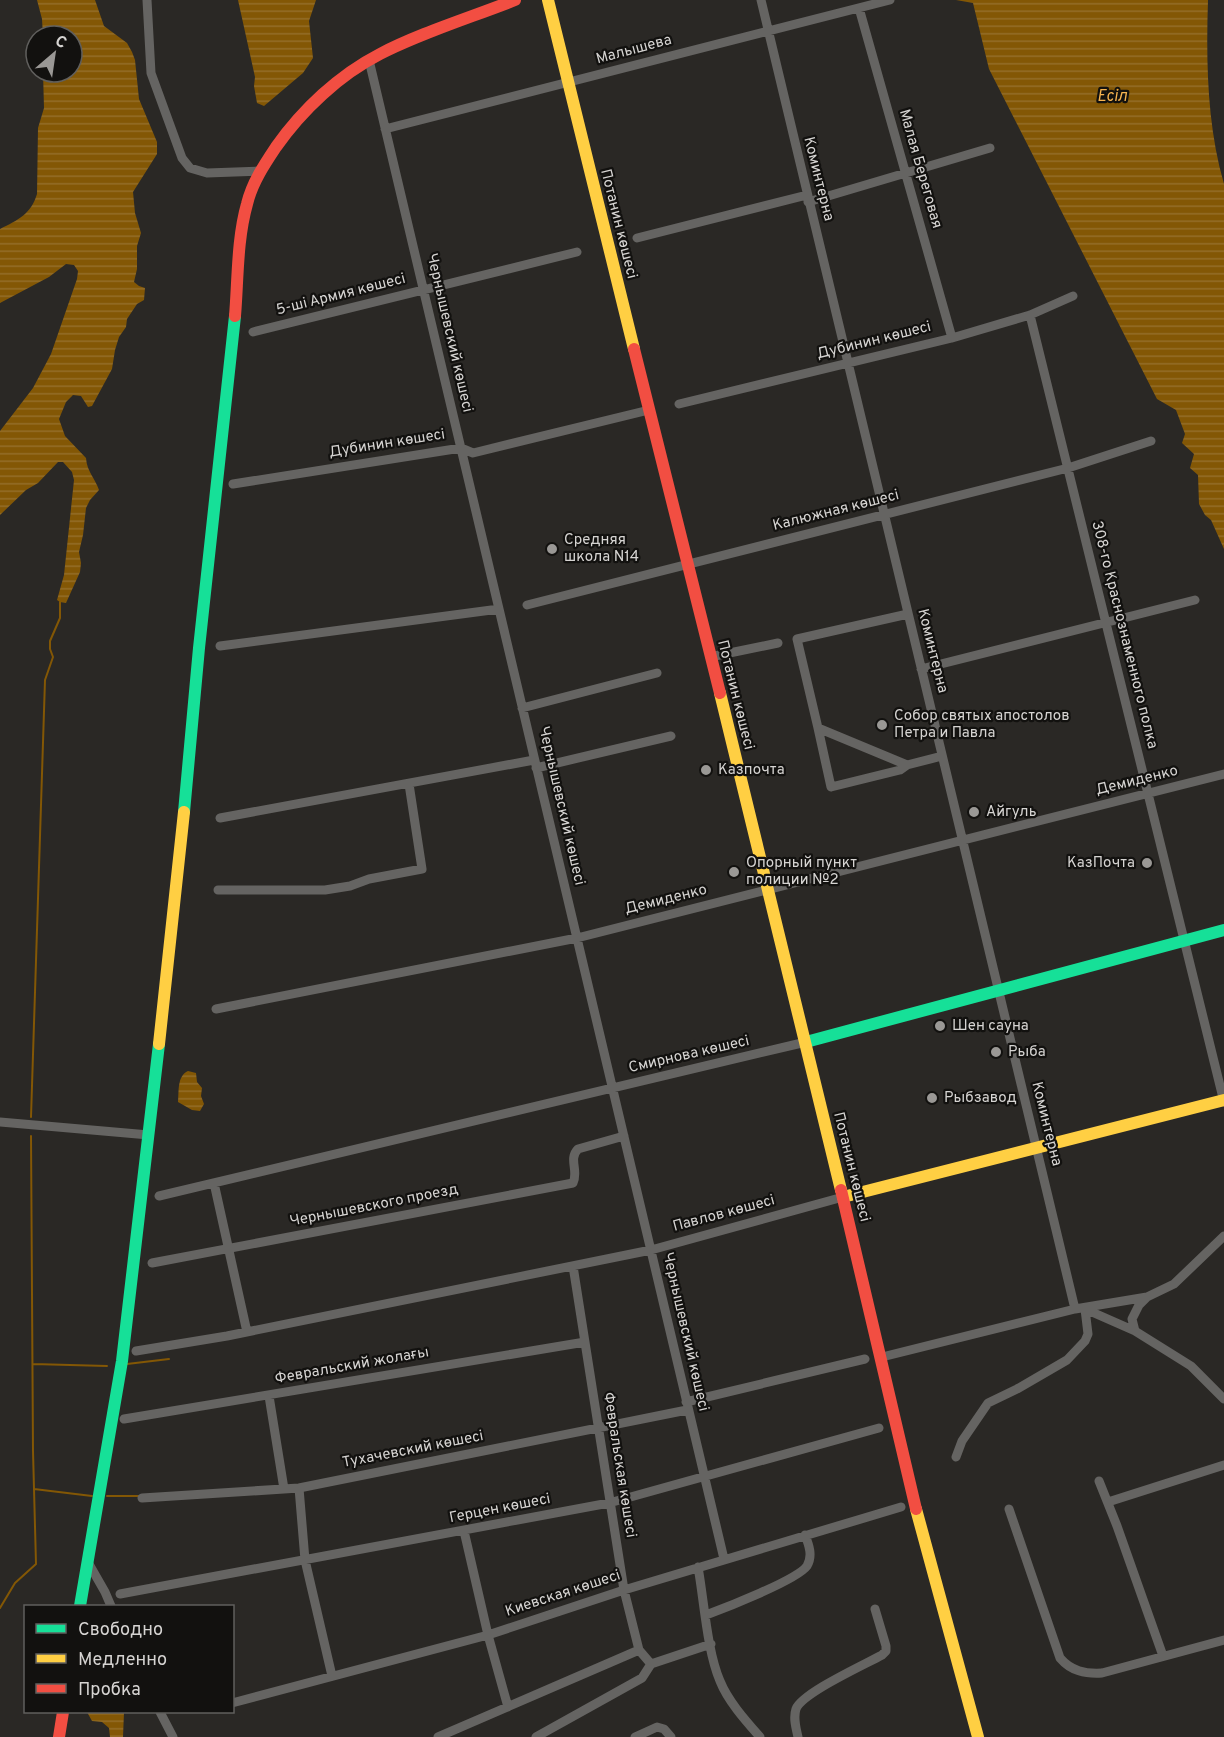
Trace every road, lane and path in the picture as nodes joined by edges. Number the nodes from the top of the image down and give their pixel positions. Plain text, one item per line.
1 (147, 0) edge
2 (515, 0) edge
3 (548, 0) edge
4 (761, 0) edge
5 (890, 0) edge
6 (859, 8) junction
7 (767, 32) junction
8 (369, 60) junction
9 (568, 83) junction
10 (385, 129) junction
11 (990, 148) dead end
12 (260, 171) junction
13 (906, 173) junction
14 (808, 198) junction
15 (638, 238) dead end
16 (577, 252) dead end
17 (423, 290) junction
18 (1073, 296) dead end
19 (1030, 315) junction
20 (253, 332) dead end
21 (952, 338) junction
22 (847, 363) junction
23 (679, 404) dead end
24 (649, 410) junction
25 (1151, 441) dead end
26 (460, 448) junction
27 (1068, 468) junction
28 (233, 484) dead end
29 (884, 514) junction
30 (686, 564) junction
31 (1195, 600) dead end
32 (527, 604) dead end
33 (499, 609) junction
34 (908, 614) junction
35 (1106, 623) junction
36 (778, 643) dead end
37 (220, 646) dead end
38 (710, 657) junction
39 (921, 669) junction
40 (657, 672) dead end
41 (522, 708) junction
42 (818, 728) junction
43 (671, 736) dead end
44 (942, 756) junction
45 (535, 764) junction
46 (907, 765) junction
47 (1224, 774) edge
48 (409, 784) junction
49 (1148, 794) junction
50 (220, 818) dead end
51 (962, 841) junction
52 (218, 890) dead end
53 (767, 890) junction
54 (1224, 930) edge
55 (577, 938) junction
56 (1184, 941) junction
57 (999, 991) junction
58 (216, 1009) dead end
59 (806, 1042) junction
60 (613, 1089) junction
61 (1224, 1101) edge
62 (0, 1122) edge
63 (149, 1136) junction
64 (624, 1136) junction
65 (1036, 1147) junction
66 (214, 1183) junction
67 (159, 1196) dead end
68 (843, 1197) junction
69 (1224, 1236) edge
70 (229, 1250) junction
71 (651, 1250) junction
72 (152, 1263) dead end
73 (573, 1266) junction
74 (1147, 1297) junction
75 (1080, 1309) junction
76 (1135, 1331) junction
77 (247, 1332) junction
78 (585, 1342) junction
79 (136, 1352) dead end
80 (882, 1357) junction
81 (865, 1359) dead end
82 (269, 1396) junction
83 (1224, 1399) edge
84 (686, 1406) junction
85 (124, 1419) dead end
86 (598, 1428) junction
87 (879, 1428) dead end
88 (956, 1457) dead end
89 (1224, 1465) edge
90 (704, 1477) junction
91 (1099, 1482) dead end
92 (299, 1488) junction
93 (284, 1489) junction
94 (142, 1498) dead end
95 (1108, 1502) junction
96 (609, 1503) junction
97 (901, 1507) dead end
98 (1009, 1509) dead end
99 (464, 1531) junction
100 (805, 1535) junction
101 (724, 1559) junction
102 (305, 1560) junction
103 (87, 1562) junction
104 (698, 1567) junction
105 (624, 1590) junction
106 (120, 1594) dead end
107 (80, 1605) edge
108 (111, 1605) edge
109 (875, 1609) dead end
110 (706, 1615) junction
111 (488, 1635) junction
112 (1224, 1640) edge
113 (711, 1644) junction
114 (639, 1650) junction
115 (1163, 1656) junction
116 (651, 1664) junction
117 (332, 1676) junction
118 (234, 1702) edge
119 (508, 1707) junction
120 (63, 1713) edge
121 (161, 1713) edge
122 (59, 1737) edge
123 (173, 1737) edge
124 (438, 1737) edge
125 (536, 1737) edge
126 (635, 1737) edge
127 (671, 1737) edge
128 (760, 1737) edge
129 (798, 1737) edge
130 (978, 1737) edge

1 - 12 street
2 - 8 main road
3 - 9 main road, Потанин көшесі
4 - 7 street, Коминтерна
5 - 6 street, Малышева
6 - 7 street, Малышева
6 - 13 street, Малая Береговая
7 - 9 street, Малышева
7 - 14 street, Коминтерна
8 - 10 street, Чернышевский көшесі
8 - 12 main road
9 - 10 street, Малышева
9 - 24 main road, Потанин көшесі
10 - 17 street, Чернышевский көшесі
11 - 13 street
12 - 63 main road
13 - 14 street
13 - 21 street, Малая Береговая
14 - 15 street
14 - 22 street, Коминтерна
16 - 17 street, 5-ші Армия көшесі
17 - 20 street, 5-ші Армия көшесі
17 - 26 street, Чернышевский көшесі
18 - 19 street, Дубинин көшесі
19 - 21 street, Дубинин көшесі
19 - 27 street, 308-го Краснознаменного полка
21 - 22 street, Дубинин көшесі
22 - 23 street, Дубинин көшесі
22 - 29 street, Коминтерна
24 - 26 street, Дубинин көшесі
24 - 30 main road, Потанин көшесі
25 - 27 street, Калюжная көшесі
26 - 28 street, Дубинин көшесі
26 - 33 street, Чернышевский көшесі
27 - 29 street, Калюжная көшесі
27 - 35 street, 308-го Краснознаменного полка
29 - 30 street, Калюжная көшесі
29 - 34 street, Коминтерна
30 - 32 street, Калюжная көшесі
30 - 38 main road, Потанин көшесі
31 - 35 street
33 - 37 street
33 - 41 street, Чернышевский көшесі
34 - 39 street, Коминтерна
34 - 42 street
35 - 39 street
35 - 49 street, 308-го Краснознаменного полка
36 - 38 street
38 - 53 main road, Потанин көшесі
39 - 44 street, Коминтерна
40 - 41 street
41 - 45 street, Чернышевский көшесі
42 - 46 street
42 - 46 street
43 - 45 street
44 - 46 street
44 - 51 street, Коминтерна
45 - 48 street
45 - 55 street, Чернышевский көшесі
47 - 49 street, Демиденко
48 - 50 street
48 - 52 street
49 - 51 street, Демиденко
49 - 56 street, 308-го Краснознаменного полка
51 - 53 street, Демиденко
51 - 57 street, Коминтерна
53 - 55 street, Демиденко
53 - 59 main road, Потанин көшесі
54 - 56 main road, Смирнова көшесі
55 - 58 street, Демиденко
55 - 60 street, Чернышевский көшесі
56 - 57 main road, Смирнова көшесі
56 - 61 street, 308-го Краснознаменного полка
57 - 59 main road, Смирнова көшесі
57 - 65 street, Коминтерна
59 - 60 street, Смирнова көшесі
59 - 68 main road, Потанин көшесі
60 - 64 street, Чернышевский көшесі
60 - 66 street, Смирнова көшесі
61 - 65 main road, Павлов көшесі
62 - 63 street
63 - 103 main road
64 - 70 street, Чернышевского проезд
64 - 71 street, Чернышевский көшесі
65 - 68 main road, Павлов көшесі
65 - 75 street, Коминтерна
66 - 67 street, Смирнова көшесі
66 - 70 street
68 - 71 street, Павлов көшесі
68 - 80 main road, Потанин көшесі
69 - 74 street
70 - 72 street, Чернышевского проезд
70 - 77 street
71 - 73 street, Павлов көшесі
71 - 84 street, Чернышевский көшесі
73 - 77 street, Павлов көшесі
73 - 78 street, Февральская көшесі
74 - 75 street
74 - 76 street
75 - 76 street
75 - 80 street
75 - 88 street
76 - 83 street
77 - 79 street, Павлов көшесі
78 - 82 street, Февральский жолағы
78 - 86 street, Февральская көшесі
80 - 130 main road, Потанин көшесі
81 - 84 street, Тухачевский көшесі
82 - 85 street, Февральский жолағы
82 - 93 street
84 - 86 street, Тухачевский көшесі
84 - 90 street, Чернышевский көшесі
86 - 92 street, Тухачевский көшесі
86 - 96 street, Февральская көшесі
87 - 90 street, Герцен көшесі
89 - 95 street
90 - 96 street, Герцен көшесі
90 - 101 street, Чернышевский көшесі
91 - 95 street
92 - 93 street, Тухачевский көшесі
92 - 102 street
93 - 94 street, Тухачевский көшесі
95 - 115 street
96 - 99 street, Герцен көшесі
96 - 105 street, Февральская көшесі
97 - 100 street, Киевская көшесі
98 - 115 street
99 - 102 street, Герцен көшесі
99 - 111 street
100 - 101 street, Киевская көшесі
100 - 110 street
101 - 104 street, Киевская көшесі
102 - 106 street, Герцен көшесі
102 - 117 street
103 - 107 main road
103 - 108 street
104 - 105 street, Киевская көшесі
104 - 110 street
105 - 111 street, Киевская көшесі
105 - 114 street, Февральская көшесі
109 - 129 street
110 - 113 street
111 - 117 street, Киевская көшесі
111 - 119 street
112 - 115 street
113 - 116 street
113 - 128 street
114 - 116 street, Февральская көшесі
114 - 119 street
116 - 125 street
117 - 118 street, Киевская көшесі
119 - 124 street
120 - 122 main road
121 - 123 street
126 - 127 street

